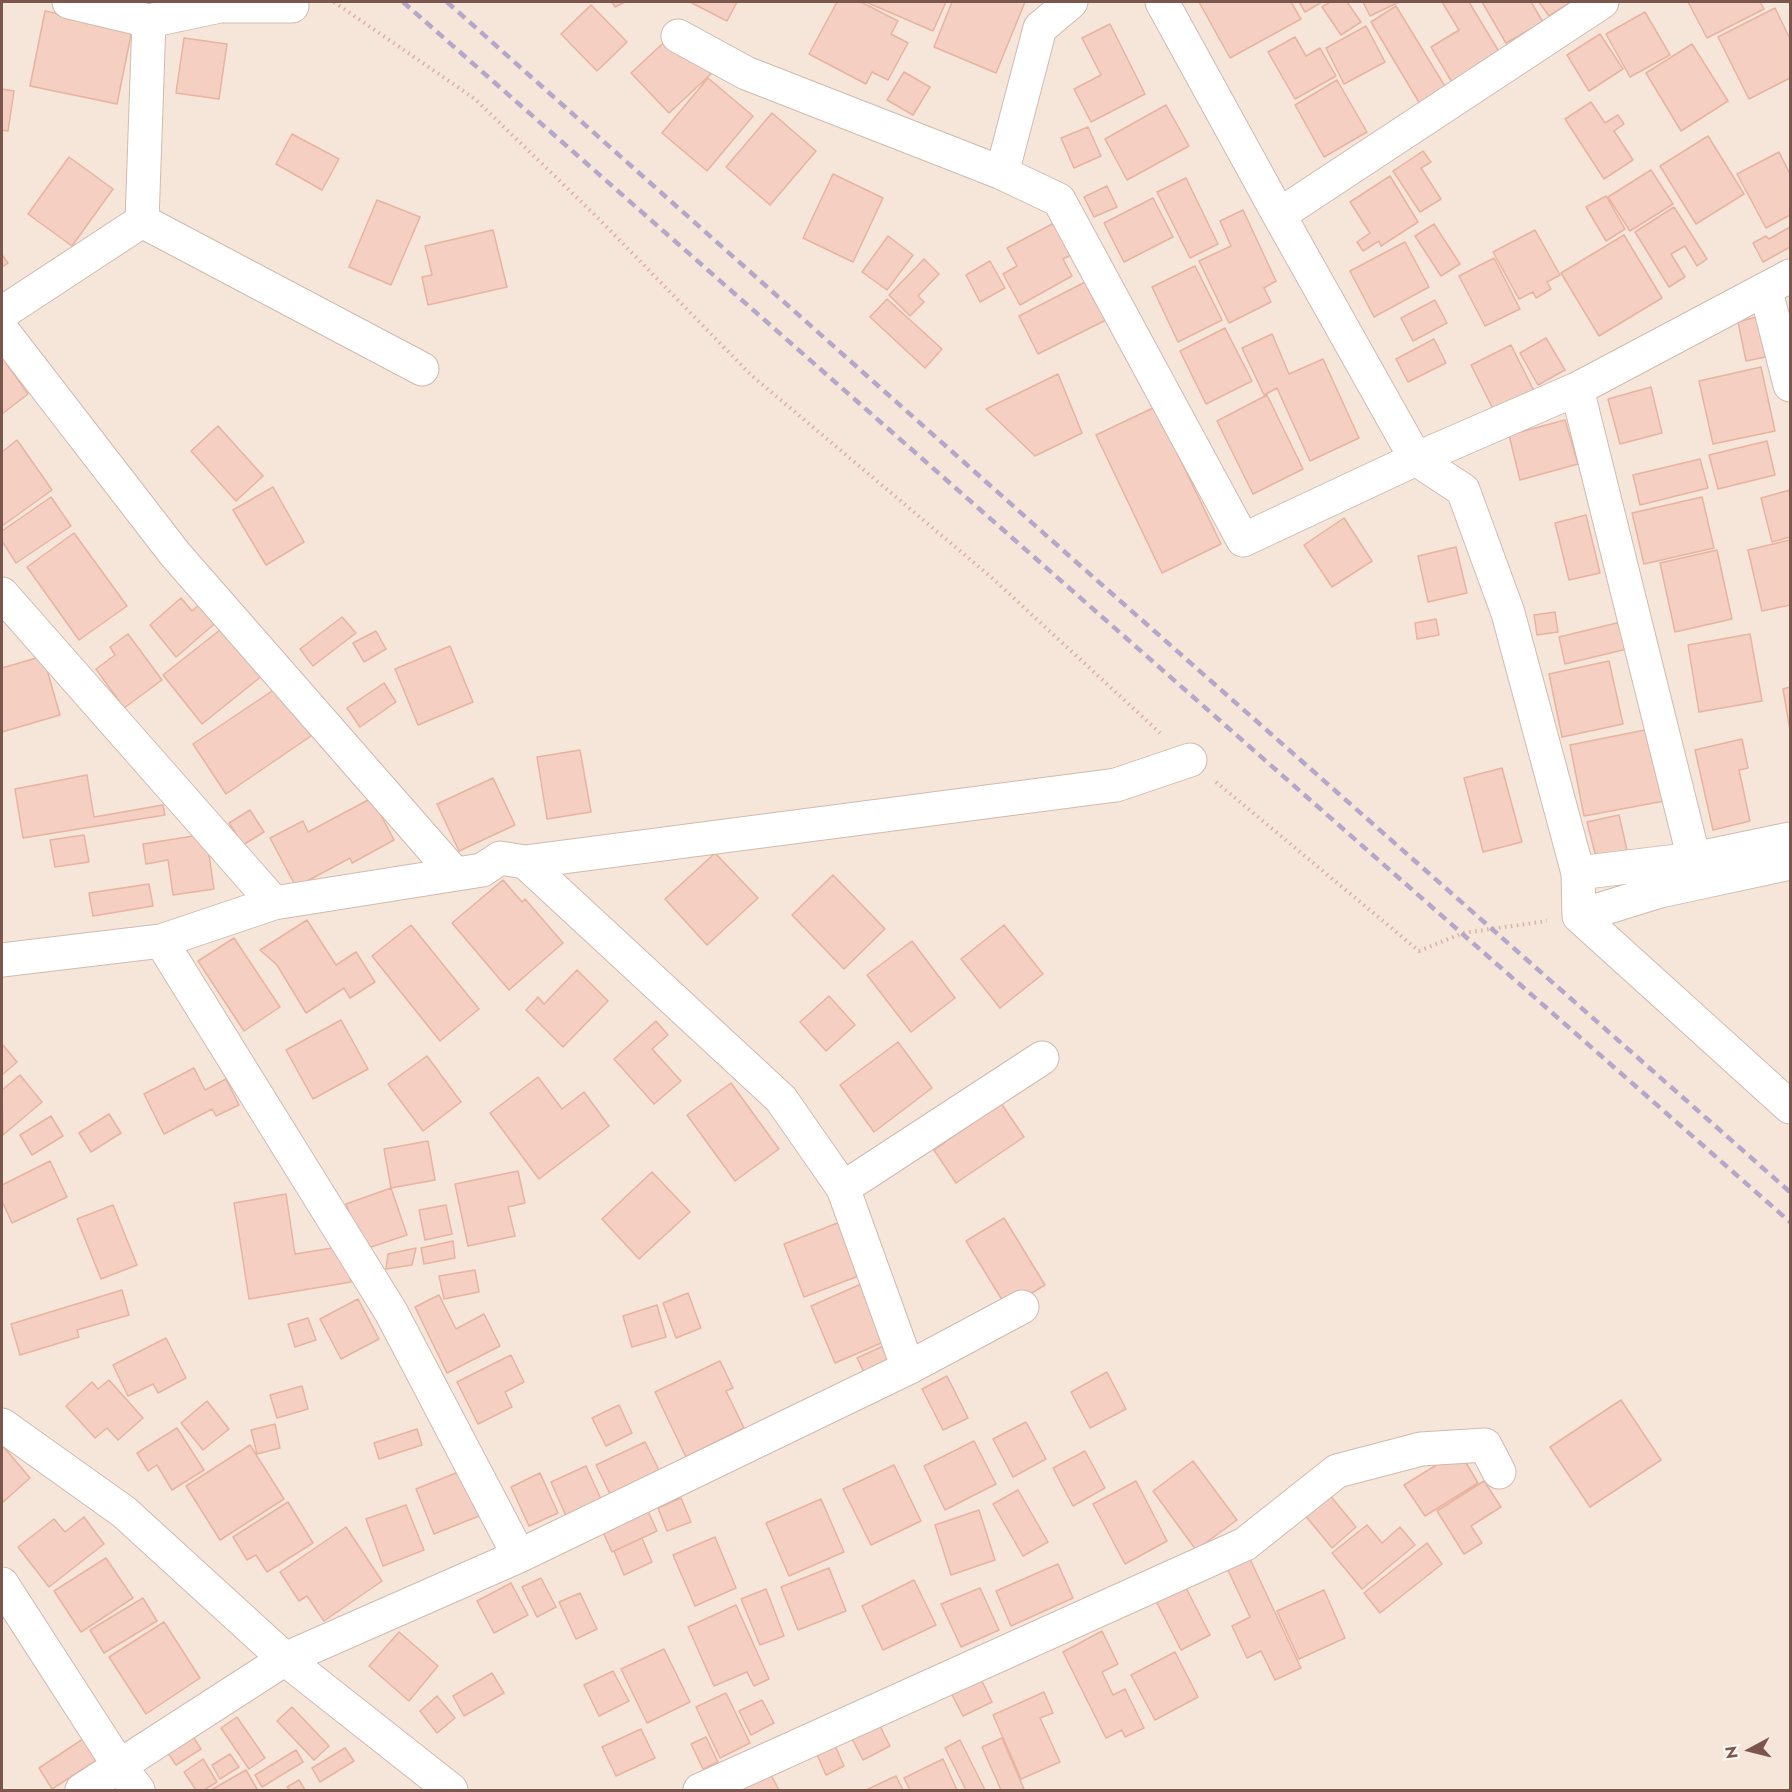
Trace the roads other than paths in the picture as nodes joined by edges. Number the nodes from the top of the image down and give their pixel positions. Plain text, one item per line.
1 (69, 2) edge
2 (1071, 2) edge
3 (1162, 2) edge
4 (1602, 2) edge
5 (292, 6) dead end
6 (149, 21) junction
7 (678, 36) dead end
8 (1002, 173) junction
9 (1279, 215) junction
10 (142, 221) junction
11 (1778, 284) edge
12 (2, 313) edge
13 (2, 330) edge
14 (422, 369) dead end
15 (1791, 385) edge
16 (1577, 389) junction
17 (1416, 459) junction
18 (2, 594) edge
19 (1190, 760) road end
20 (1791, 839) edge
21 (1694, 859) junction
22 (525, 862) junction
23 (1791, 863) edge
24 (454, 873) junction
25 (1578, 873) junction
26 (274, 903) junction
27 (1579, 916) junction
28 (161, 941) junction
29 (2, 960) edge
30 (1042, 1058) dead end
31 (1791, 1107) edge
32 (843, 1188) junction
33 (1022, 1307) dead end
34 (908, 1368) junction
35 (2, 1425) edge
36 (1499, 1472) dead end
37 (519, 1556) junction
38 (2, 1584) edge
39 (285, 1659) junction
40 (129, 1779) edge
41 (82, 1791) edge
42 (451, 1791) edge
43 (700, 1791) edge

1 - 6 street
2 - 8 street
3 - 9 street
4 - 9 street
5 - 6 street
6 - 10 street
7 - 8 street
8 - 17 street
9 - 17 street
10 - 12 street
10 - 14 street
11 - 15 street
11 - 16 street
13 - 24 street
16 - 17 street
16 - 21 street
17 - 25 street
18 - 26 street
19 - 22 street
20 - 21 street
21 - 25 street
22 - 24 street
22 - 32 street
23 - 27 street
24 - 26 street
25 - 27 street
26 - 28 street
27 - 31 street
28 - 29 street
28 - 37 street
30 - 32 street
32 - 34 street
33 - 34 street
34 - 37 street
35 - 39 street
36 - 43 street
37 - 39 street
38 - 40 street
39 - 40 street
39 - 42 street
40 - 41 street

